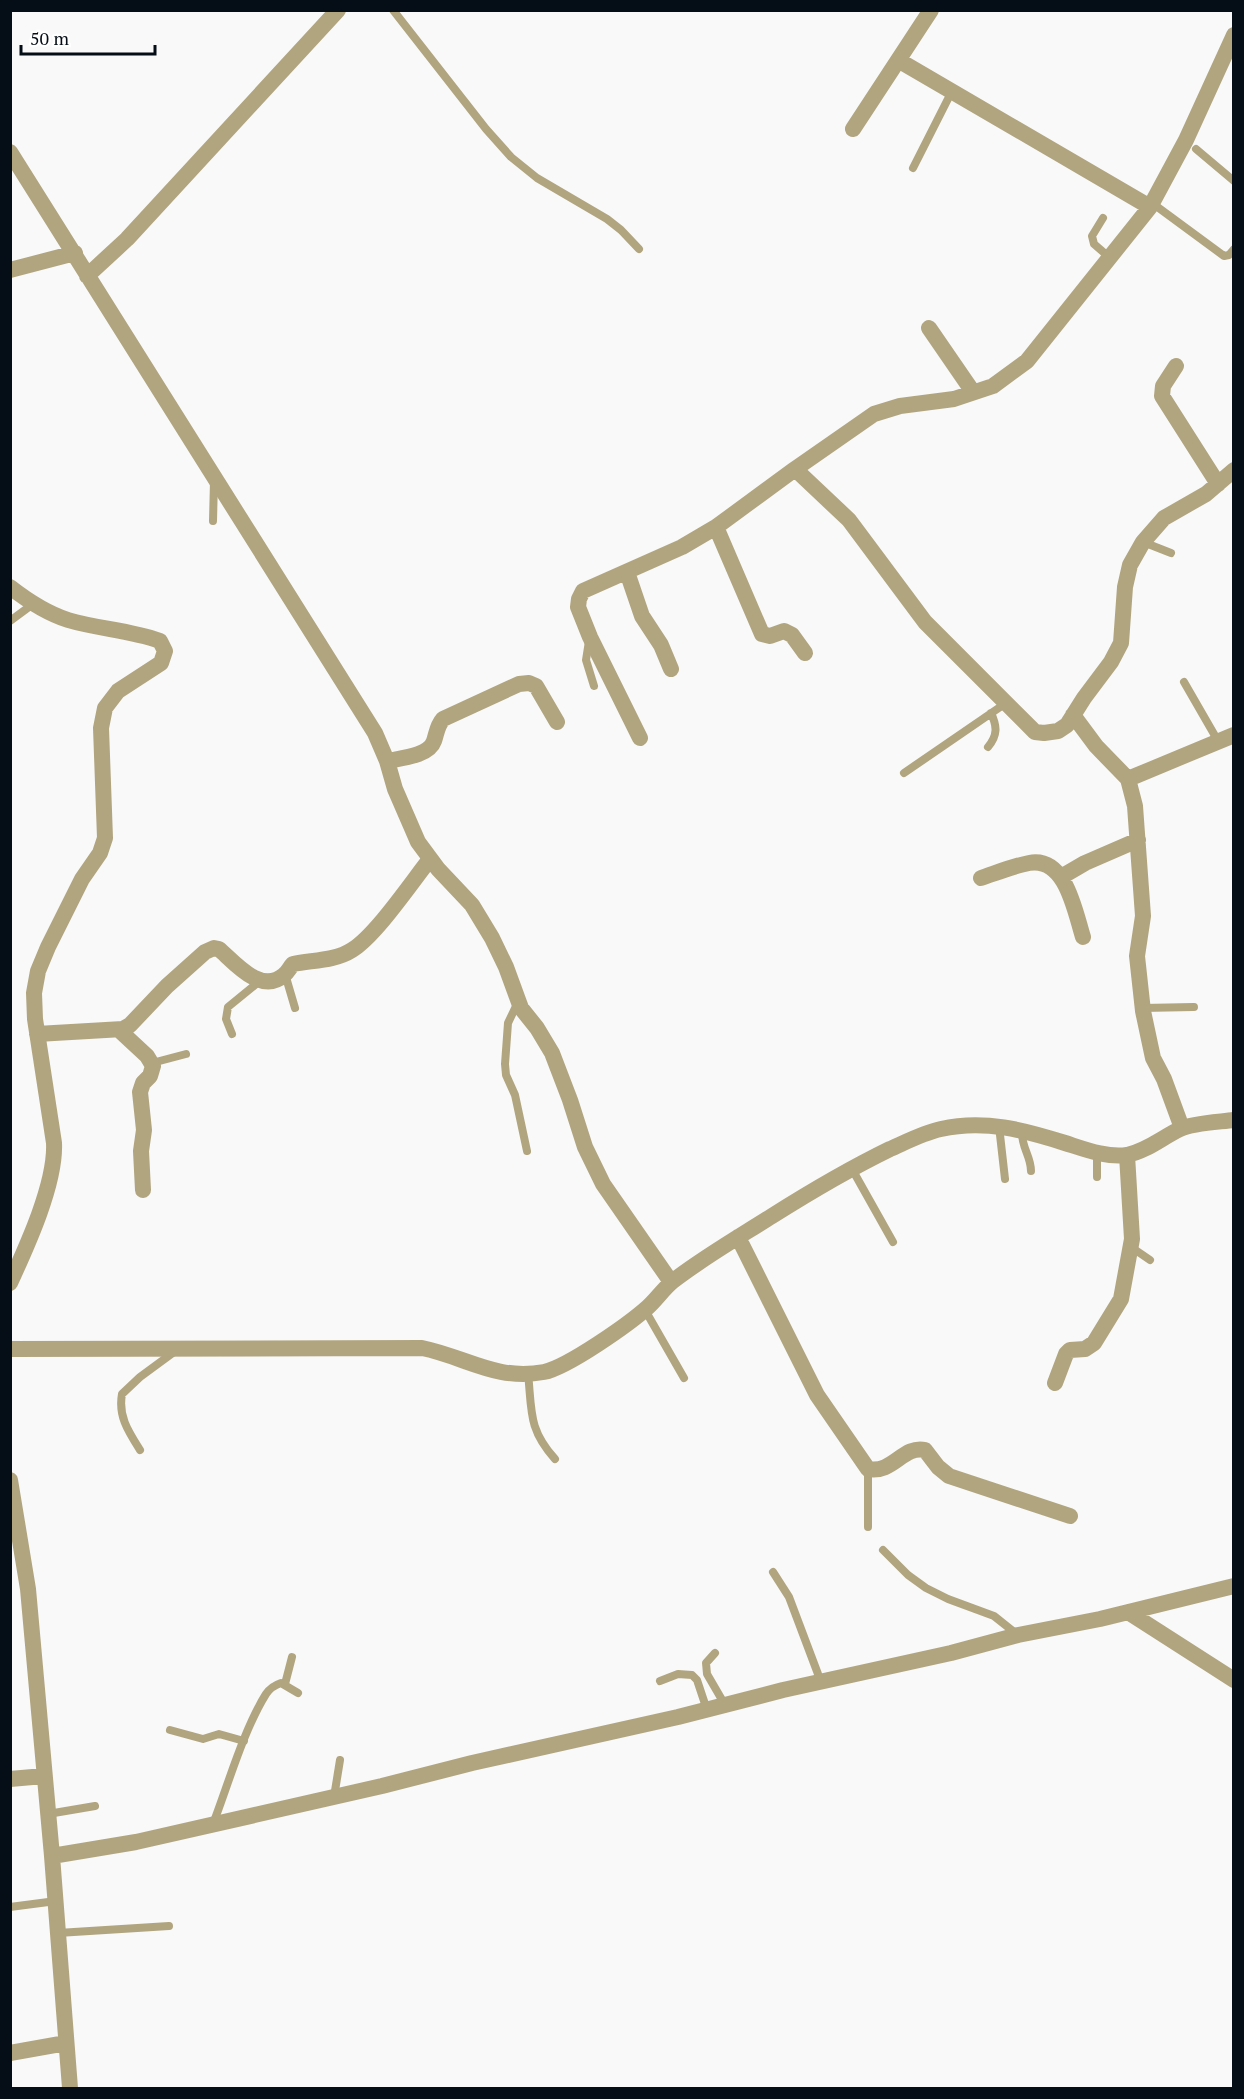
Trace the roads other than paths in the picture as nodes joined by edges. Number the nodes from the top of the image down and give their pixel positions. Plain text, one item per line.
1 (338, 10) edge
2 (393, 10) edge
3 (931, 10) edge
4 (1231, 46) edge
5 (898, 60) junction
6 (952, 91) junction
7 (853, 129) dead end
8 (1190, 144) junction
9 (10, 152) edge
10 (913, 168) dead end
11 (1233, 181) edge
12 (1151, 205) junction
13 (1103, 218) dead end
14 (639, 249) dead end
15 (1233, 249) edge
16 (75, 253) junction
17 (1109, 257) junction
18 (10, 270) edge
19 (87, 276) junction
20 (929, 328) dead end
21 (1176, 366) dead end
22 (973, 392) junction
23 (795, 469) junction
24 (1233, 470) edge
25 (214, 475) junction
26 (1218, 484) junction
27 (213, 521) dead end
28 (716, 527) junction
29 (1143, 542) junction
30 (1171, 553) dead end
31 (627, 572) junction
32 (10, 587) edge
33 (33, 604) junction
34 (10, 621) edge
35 (590, 637) junction
36 (805, 653) dead end
37 (671, 669) dead end
38 (1184, 682) dead end
39 (594, 686) dead end
40 (1006, 703) junction
41 (991, 713) junction
42 (1073, 716) junction
43 (557, 722) dead end
44 (640, 738) dead end
45 (1226, 738) edge
46 (988, 747) dead end
47 (387, 761) junction
48 (904, 773) dead end
49 (1128, 779) junction
50 (1138, 840) junction
51 (430, 859) junction
52 (1061, 877) junction
53 (981, 878) dead end
54 (1083, 937) dead end
55 (285, 974) junction
56 (261, 980) junction
57 (518, 1001) junction
58 (1194, 1007) dead end
59 (295, 1008) dead end
60 (1142, 1008) junction
61 (118, 1030) junction
62 (38, 1034) junction
63 (232, 1034) dead end
64 (186, 1054) dead end
65 (152, 1063) junction
66 (1233, 1120) edge
67 (999, 1126) junction
68 (1182, 1128) junction
69 (1022, 1130) junction
70 (527, 1151) dead end
71 (1097, 1153) junction
72 (1127, 1155) junction
73 (852, 1169) junction
74 (1030, 1171) dead end
75 (1096, 1177) dead end
76 (1005, 1179) dead end
77 (143, 1190) dead end
78 (738, 1237) junction
79 (893, 1242) dead end
80 (1130, 1246) junction
81 (1150, 1260) dead end
82 (671, 1282) junction
83 (10, 1283) edge
84 (645, 1310) junction
85 (179, 1348) junction
86 (10, 1349) edge
87 (528, 1373) junction
88 (684, 1378) dead end
89 (1055, 1383) dead end
90 (140, 1450) dead end
91 (555, 1459) dead end
92 (868, 1469) junction
93 (10, 1480) edge
94 (1070, 1515) dead end
95 (868, 1527) dead end
96 (883, 1550) dead end
97 (773, 1572) dead end
98 (1233, 1586) edge
99 (1128, 1612) junction
100 (1018, 1635) junction
101 (715, 1653) dead end
102 (292, 1657) dead end
103 (1233, 1680) edge
104 (660, 1681) dead end
105 (821, 1682) junction
106 (285, 1684) junction
107 (298, 1693) dead end
108 (725, 1705) junction
109 (707, 1710) junction
110 (170, 1730) dead end
111 (244, 1741) junction
112 (340, 1760) dead end
113 (44, 1776) junction
114 (10, 1779) edge
115 (334, 1797) junction
116 (95, 1806) dead end
117 (48, 1814) junction
118 (213, 1824) junction
119 (52, 1856) junction
120 (56, 1901) junction
121 (10, 1907) edge
122 (169, 1926) dead end
123 (58, 1933) junction
124 (66, 2043) junction
125 (10, 2053) edge
126 (70, 2088) edge

1 - 19 street
2 - 14 lane
3 - 5 street
4 - 8 street
5 - 6 street
5 - 7 street
6 - 10 lane
6 - 12 street
8 - 11 lane
8 - 12 street
9 - 16 street
12 - 15 lane
12 - 17 street
13 - 17 lane
16 - 18 street
16 - 19 street
17 - 22 street
19 - 25 street
20 - 22 street
21 - 26 street
22 - 23 street
23 - 28 street
23 - 40 street
24 - 26 street
25 - 27 lane
25 - 47 street
26 - 29 street
28 - 31 street
28 - 36 street
29 - 30 lane
29 - 42 street
31 - 35 street
31 - 37 street
32 - 33 street
33 - 34 lane
33 - 62 street
35 - 39 lane
35 - 44 street
38 - 45 lane
40 - 41 lane
40 - 42 street
41 - 46 lane
41 - 48 lane
42 - 49 street
43 - 47 street
45 - 49 street
47 - 51 street
49 - 50 street
50 - 52 street
50 - 60 street
51 - 55 street
51 - 57 street
52 - 53 street
52 - 54 street
55 - 56 street
55 - 59 lane
56 - 61 street
56 - 63 lane
57 - 70 lane
57 - 82 street
58 - 60 lane
60 - 68 street
61 - 62 street
61 - 65 street
62 - 83 street
64 - 65 lane
65 - 77 street
66 - 68 street
67 - 69 street
67 - 73 street
67 - 76 lane
68 - 72 street
69 - 71 street
69 - 74 lane
71 - 72 street
71 - 75 lane
72 - 80 street
73 - 78 street
73 - 79 lane
78 - 82 street
78 - 92 street
80 - 81 lane
80 - 89 street
82 - 84 street
84 - 87 street
84 - 88 lane
85 - 86 street
85 - 87 street
85 - 90 lane
87 - 91 lane
92 - 94 street
92 - 95 lane
93 - 113 street
96 - 100 lane
97 - 105 lane
98 - 99 street
99 - 100 street
99 - 103 street
100 - 105 street
101 - 108 lane
102 - 106 lane
104 - 109 lane
105 - 108 street
106 - 107 lane
106 - 111 lane
108 - 109 street
109 - 115 street
110 - 111 lane
111 - 118 lane
112 - 115 lane
113 - 114 street
113 - 117 street
115 - 118 street
116 - 117 lane
117 - 119 street
118 - 119 street
119 - 120 street
120 - 121 lane
120 - 123 street
122 - 123 lane
123 - 124 street
124 - 125 street
124 - 126 street

